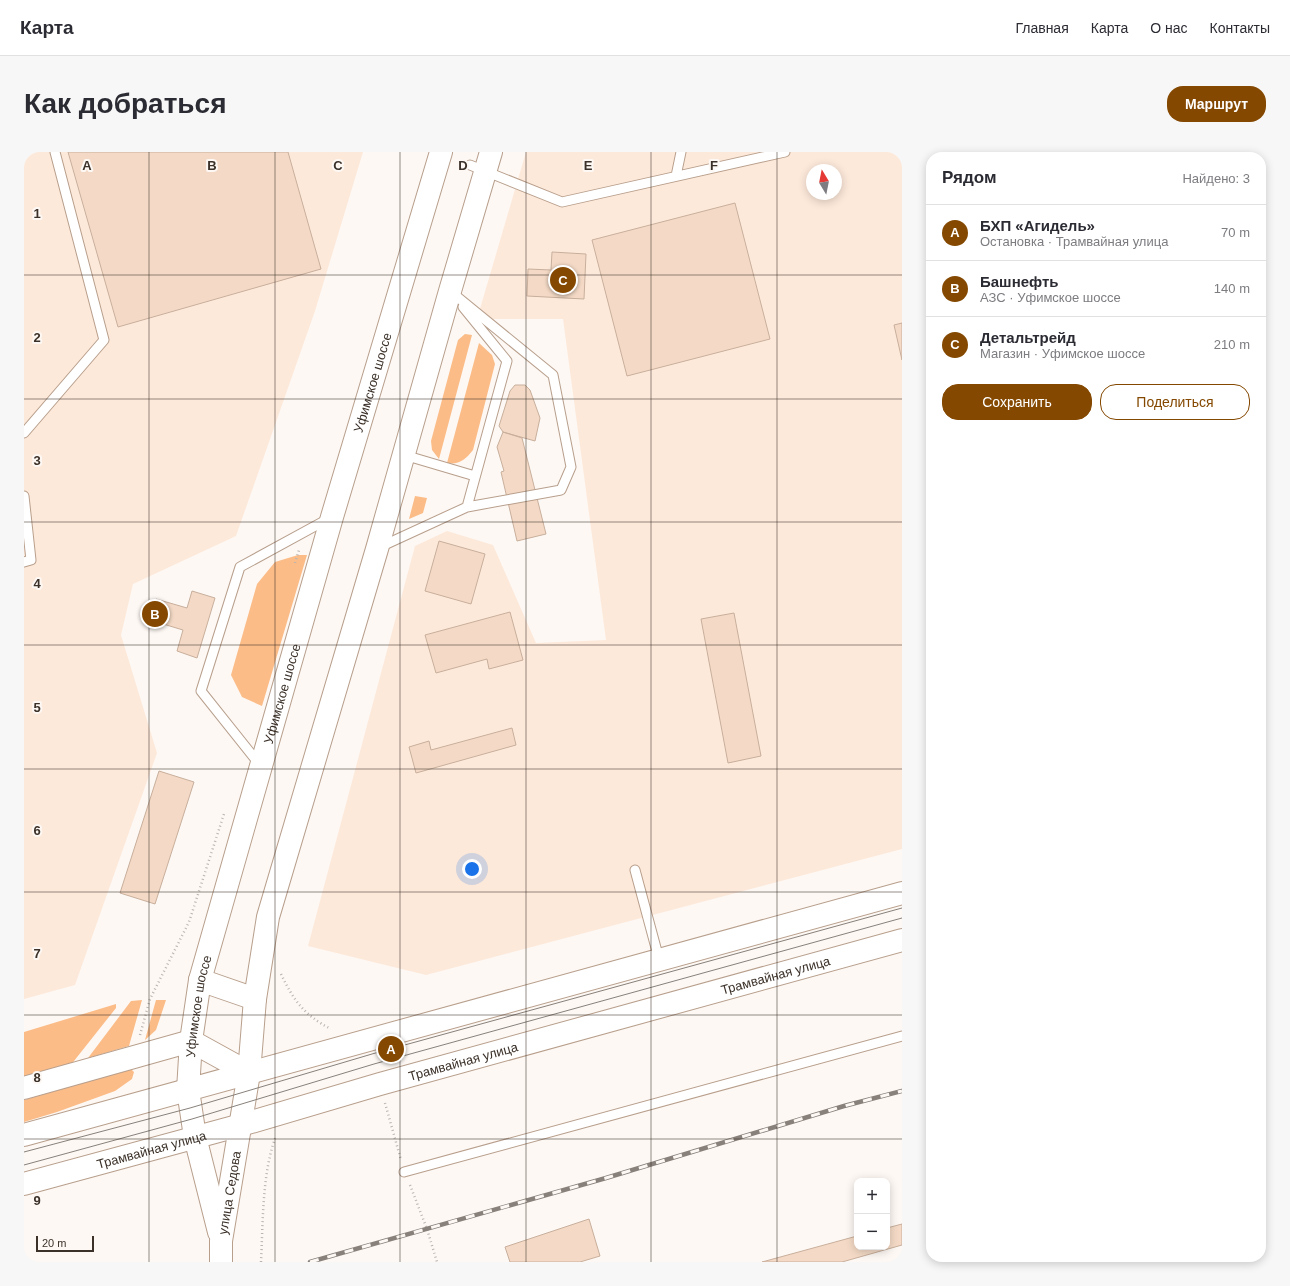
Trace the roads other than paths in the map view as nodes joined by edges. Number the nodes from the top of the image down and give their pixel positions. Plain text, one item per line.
1 (55, 152) edge
2 (441, 152) edge
3 (681, 152) edge
4 (785, 152) edge
5 (482, 162) edge
6 (676, 176) junction
7 (450, 291) junction
8 (24, 434) edge
9 (404, 455) junction
10 (475, 476) junction
11 (24, 496) edge
12 (467, 507) junction
13 (332, 517) junction
14 (377, 549) junction
15 (24, 562) edge
16 (261, 766) junction
17 (636, 870) dead end
18 (902, 893) edge
19 (902, 940) edge
20 (659, 960) junction
21 (200, 980) junction
22 (256, 999) junction
23 (902, 1036) edge
24 (191, 1041) junction
25 (249, 1073) junction
26 (24, 1088) edge
27 (188, 1090) junction
28 (241, 1125) junction
29 (24, 1135) edge
30 (195, 1137) junction
31 (404, 1172) dead end
32 (24, 1184) edge
33 (221, 1252) edge

1 - 8 lane
2 - 13 main road, Уфимское шоссе
3 - 6 lane
4 - 6 lane
5 - 6 lane
5 - 7 main road
7 - 9 main road
7 - 10 lane
7 - 12 lane
9 - 10 lane
9 - 14 main road
10 - 12 lane
11 - 15 lane
12 - 14 lane
13 - 16 main road, Уфимское шоссе
13 - 16 lane
14 - 22 main road
16 - 21 main road, Уфимское шоссе
17 - 20 lane
18 - 20 main road
19 - 28 main road, Трамвайная улица
20 - 25 main road
21 - 22 main road
21 - 24 main road, Уфимское шоссе
22 - 25 main road
23 - 31 lane
24 - 25 main road
24 - 26 main road
24 - 27 main road, Уфимское шоссе
25 - 27 main road
25 - 28 main road
27 - 29 main road
27 - 30 main road, Уфимское шоссе
28 - 30 main road, Трамвайная улица
28 - 33 main road, улица Седова
30 - 32 main road, Трамвайная улица
30 - 33 main road, Уфимское шоссе

